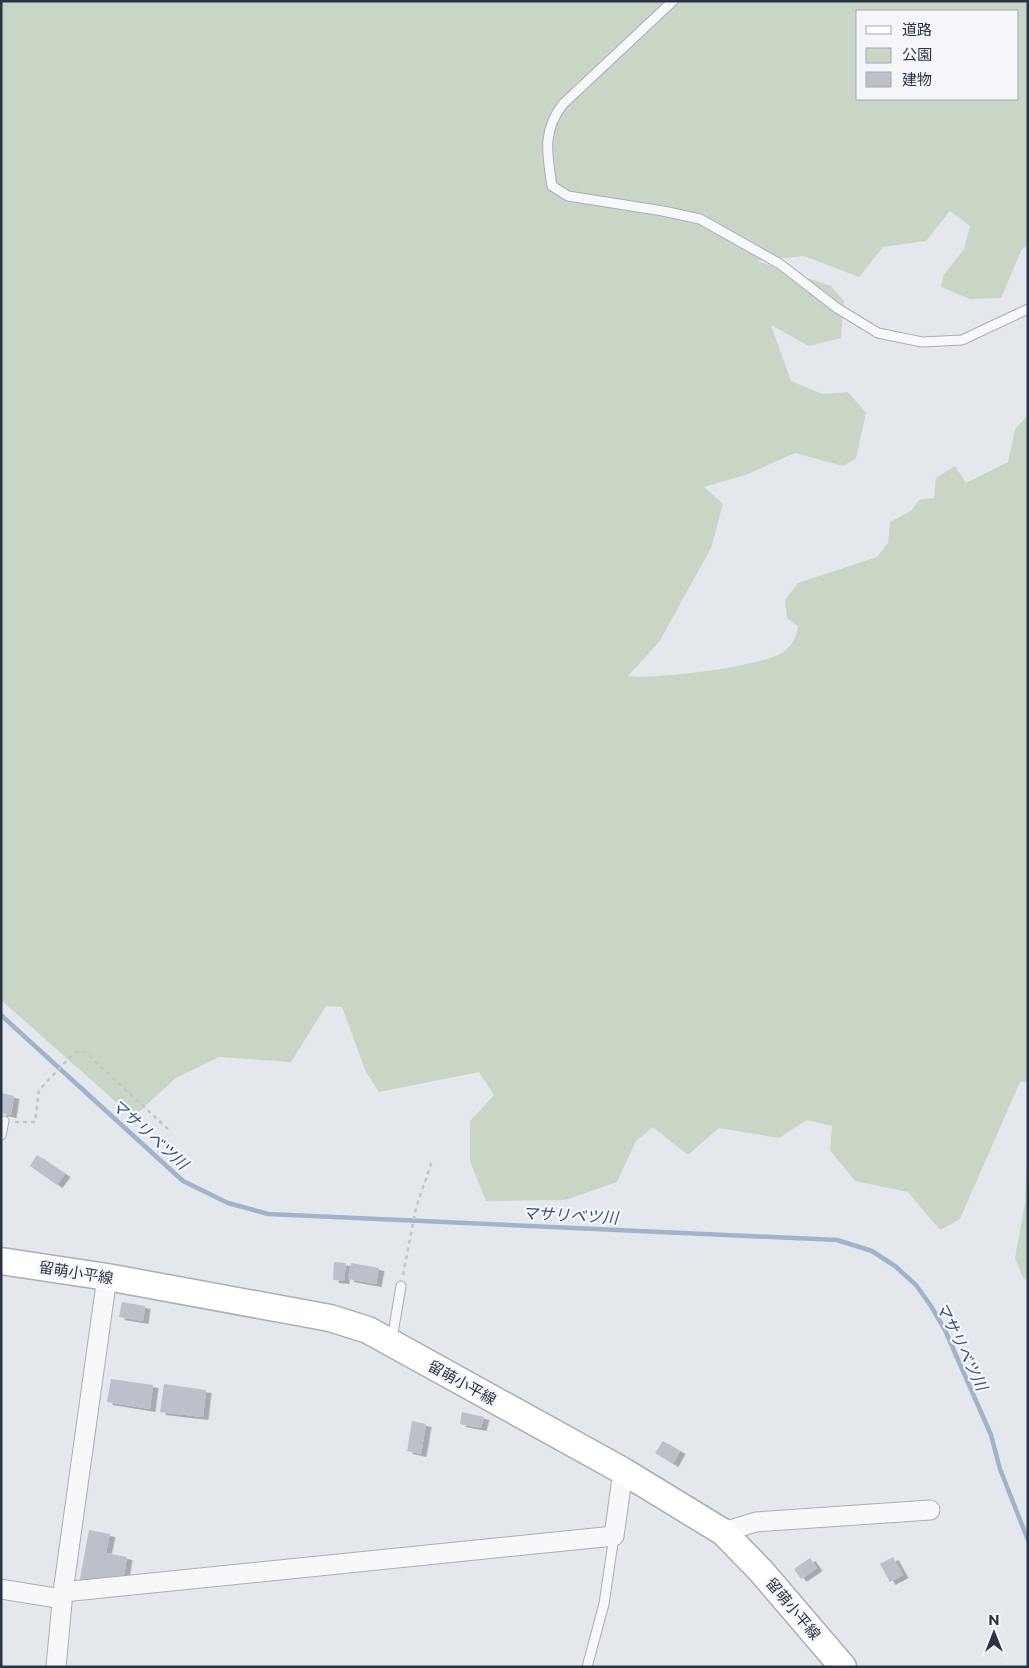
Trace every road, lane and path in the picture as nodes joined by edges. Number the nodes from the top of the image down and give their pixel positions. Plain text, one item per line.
1 (673, 1) edge
2 (1028, 309) edge
3 (4, 1122) joint
4 (169, 1130) dead end
5 (1, 1135) edge
6 (432, 1161) dead end
7 (1, 1262) edge
8 (107, 1278) junction
9 (401, 1286) joint
10 (392, 1344) junction
11 (623, 1471) junction
12 (930, 1510) dead end
13 (723, 1532) junction
14 (614, 1536) junction
15 (1, 1589) edge
16 (63, 1596) junction
17 (837, 1665) edge
18 (56, 1667) edge
19 (588, 1667) edge

1 - 2 lane
3 - 4 path
3 - 5 lane
6 - 9 path
7 - 8 main road, 留萌小平線
8 - 10 main road, 留萌小平線
8 - 16 street
9 - 10 lane
10 - 11 main road, 留萌小平線
11 - 13 main road, 留萌小平線
11 - 14 street
12 - 13 street
13 - 17 main road, 留萌小平線
14 - 16 street
14 - 19 lane
15 - 16 street
16 - 18 street

